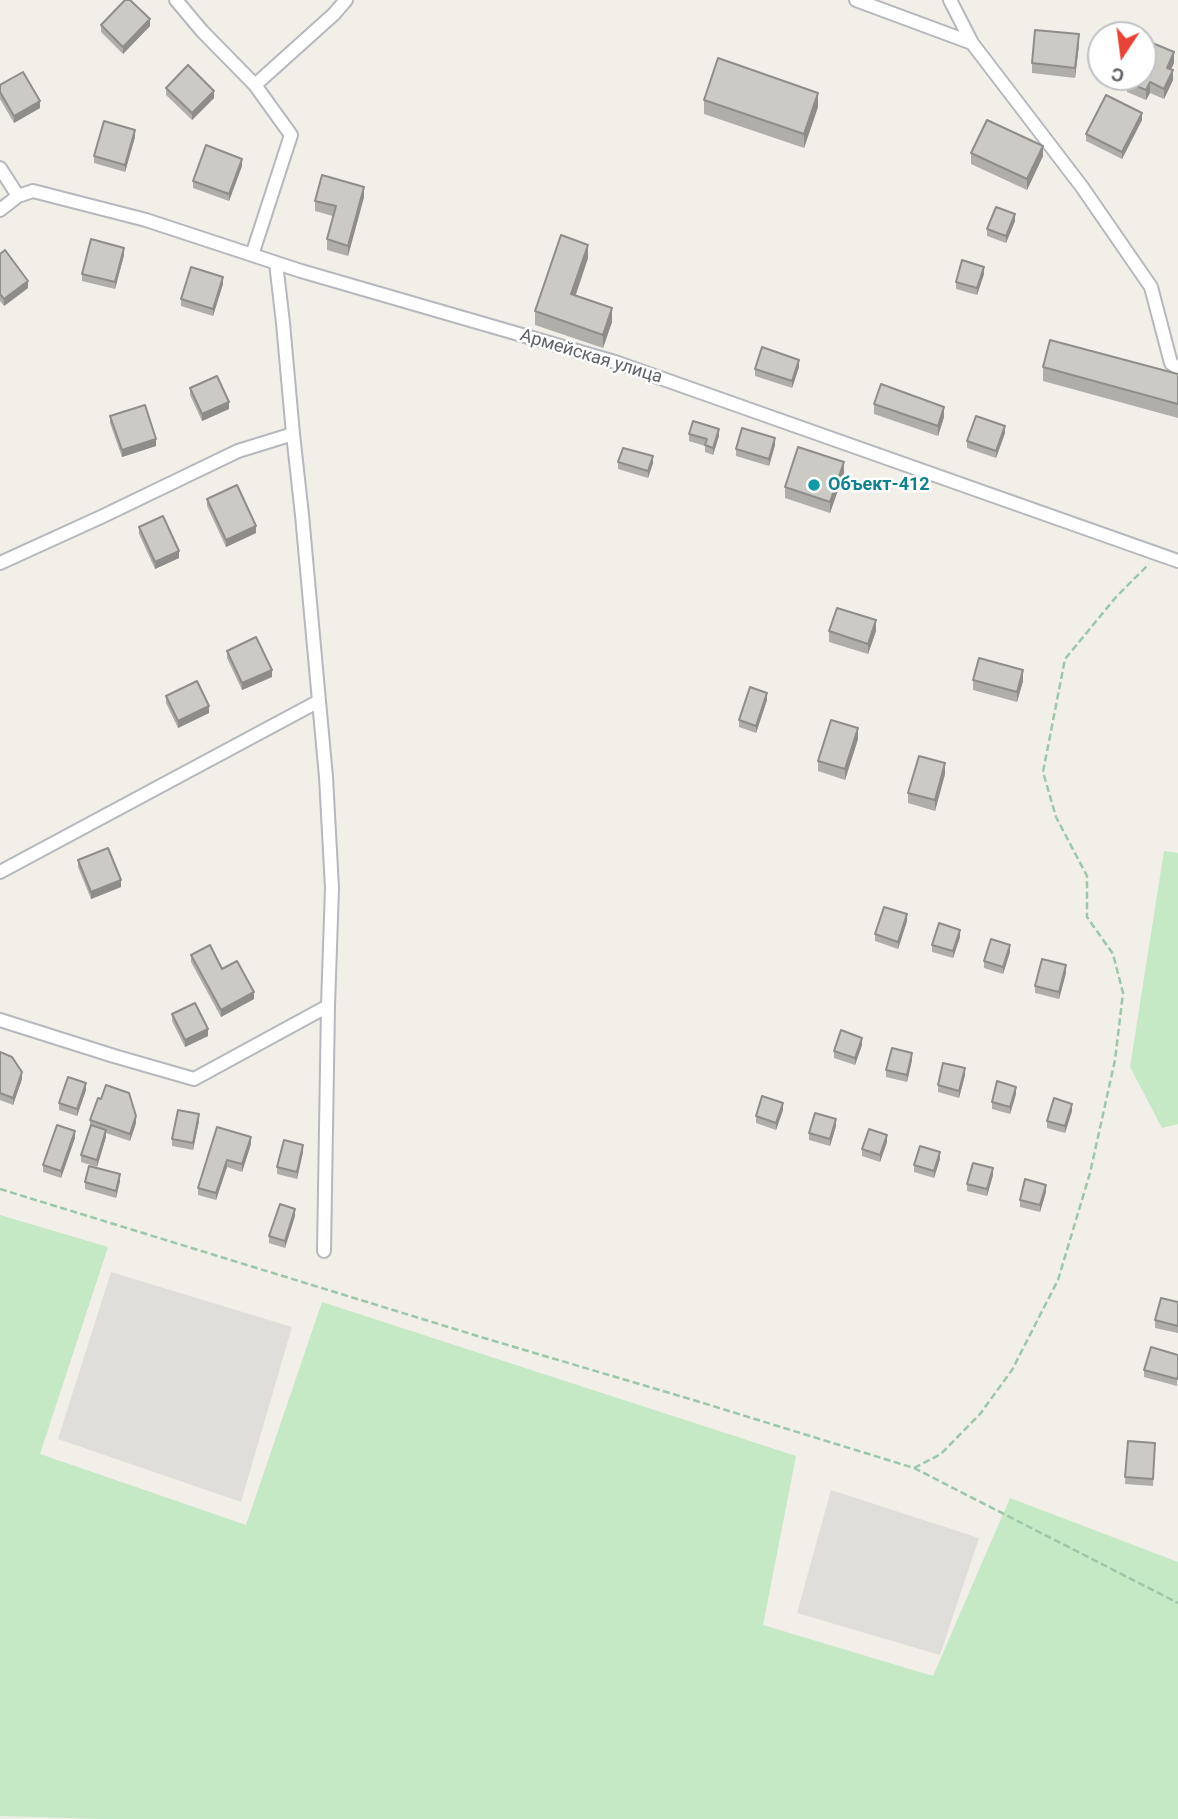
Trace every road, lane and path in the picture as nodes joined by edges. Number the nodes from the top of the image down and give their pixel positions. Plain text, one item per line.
1 (176, 0) edge
2 (346, 0) edge
3 (856, 0) edge
4 (950, 0) edge
5 (972, 43) junction
6 (255, 85) junction
7 (0, 168) edge
8 (18, 195) junction
9 (0, 210) edge
10 (252, 255) junction
11 (276, 263) junction
12 (1178, 368) edge
13 (293, 434) junction
14 (1159, 555) junction
15 (1178, 561) edge
16 (0, 563) edge
17 (319, 701) junction
18 (0, 872) edge
19 (328, 1006) junction
20 (0, 1020) edge
21 (0, 1189) edge
22 (324, 1251) dead end
23 (914, 1468) junction
24 (1178, 1603) edge

1 - 6 street
2 - 6 street
3 - 5 street
4 - 5 street
5 - 12 street
6 - 10 street
7 - 8 street
8 - 9 street
8 - 10 street, Армейская улица
10 - 11 street, Армейская улица
11 - 13 street
11 - 14 street, Армейская улица
13 - 16 street
13 - 17 street
14 - 15 street, Армейская улица
14 - 23 path
17 - 18 street
17 - 19 street
19 - 20 street
19 - 22 street
21 - 23 path
23 - 24 path

